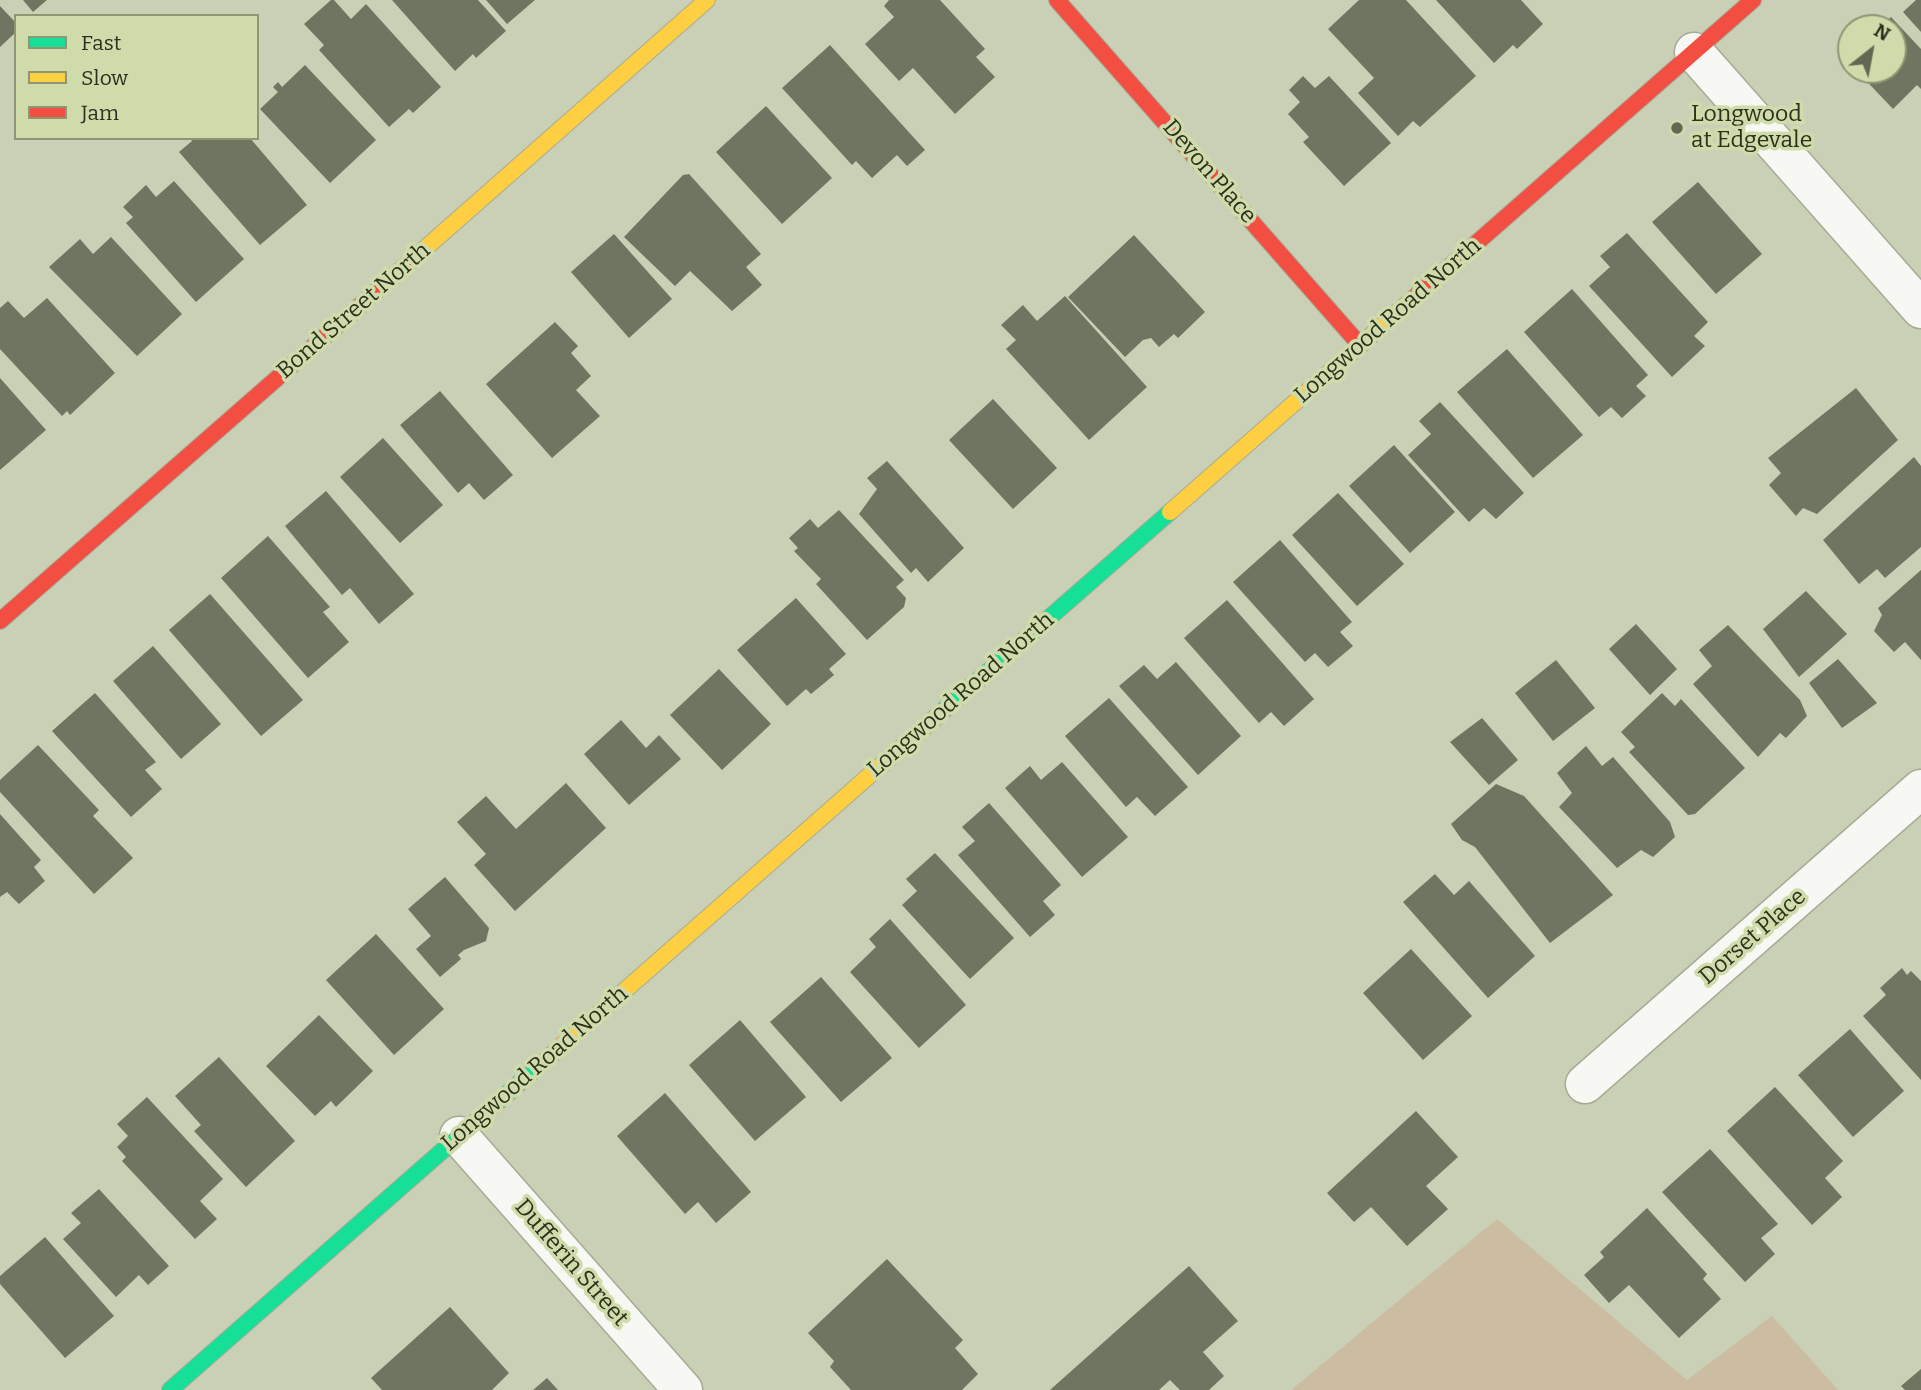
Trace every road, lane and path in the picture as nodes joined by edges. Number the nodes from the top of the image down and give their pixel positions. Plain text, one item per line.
1 (708, 0) edge
2 (1057, 0) edge
3 (1753, 0) edge
4 (1693, 52) junction
5 (1921, 309) edge
6 (1360, 345) junction
7 (0, 621) edge
8 (1921, 789) edge
9 (1585, 1084) dead end
10 (459, 1136) junction
11 (170, 1390) edge
12 (683, 1390) edge

1 - 7 street, Bond Street North
2 - 6 street, Devon Place
3 - 4 street, Longwood Road North
4 - 5 street
4 - 6 street, Longwood Road North
6 - 10 street, Longwood Road North
8 - 9 street, Dorset Place
10 - 11 street, Longwood Road North
10 - 12 street, Dufferin Street

